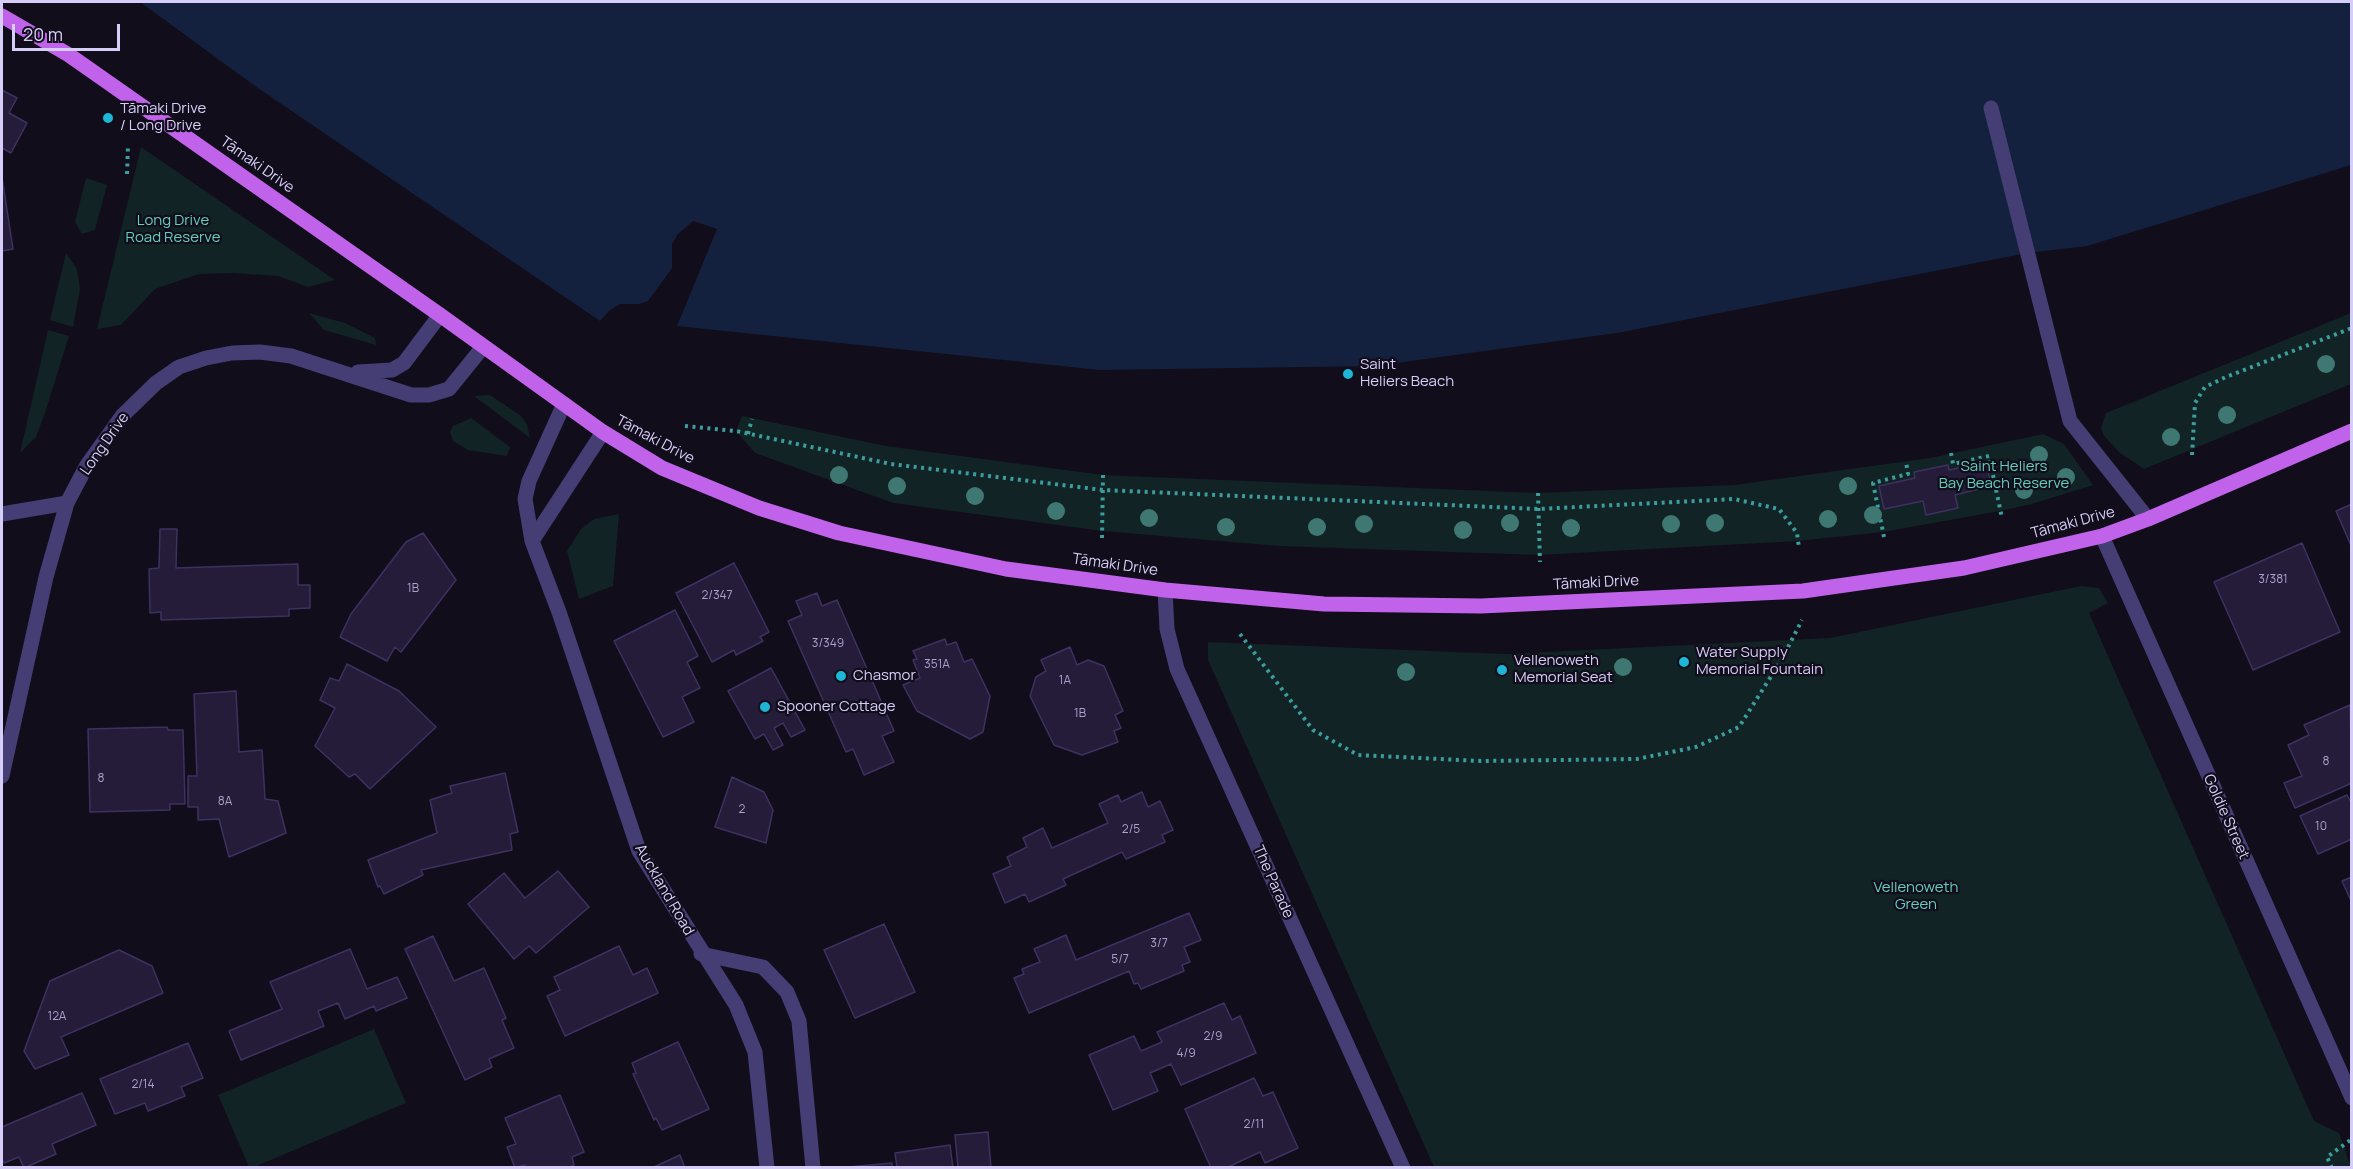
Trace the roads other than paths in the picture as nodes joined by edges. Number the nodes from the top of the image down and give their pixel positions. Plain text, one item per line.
1 (2, 16) edge
2 (1991, 108) dead end
3 (440, 315) junction
4 (483, 346) junction
5 (346, 372) junction
6 (564, 404) junction
7 (2352, 431) edge
8 (603, 432) junction
9 (67, 504) junction
10 (2, 514) edge
11 (2148, 519) junction
12 (2102, 536) junction
13 (532, 541) junction
14 (1165, 590) junction
15 (2, 776) edge
16 (701, 954) junction
17 (2352, 1098) edge
18 (767, 1167) edge
19 (813, 1167) edge
20 (1402, 1167) edge

1 - 3 main road, Tāmaki Drive
2 - 11 street
3 - 4 main road, Tāmaki Drive
3 - 5 street, Long Drive
4 - 5 street, Long Drive
4 - 6 main road, Tāmaki Drive
5 - 9 street, Long Drive
6 - 8 main road, Tāmaki Drive
6 - 13 street, Auckland Road
7 - 11 main road, Tāmaki Drive
8 - 13 street
8 - 14 main road, Tāmaki Drive
9 - 10 street
9 - 15 street, Long Drive
11 - 12 main road, Tāmaki Drive
12 - 14 main road, Tāmaki Drive
12 - 17 street, Goldie Street
13 - 16 street, Auckland Road
14 - 20 street, The Parade
16 - 18 street, Auckland Road
16 - 19 street

